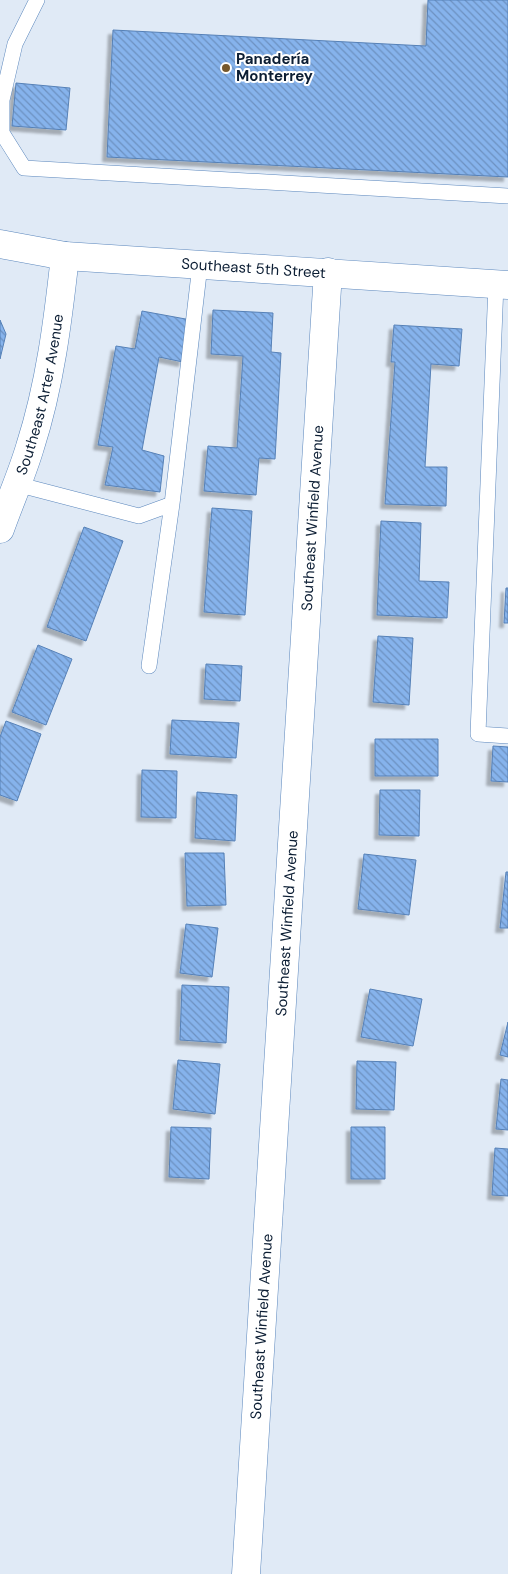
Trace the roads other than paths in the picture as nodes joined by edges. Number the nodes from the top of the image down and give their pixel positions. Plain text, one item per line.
1 (37, 0) edge
2 (508, 196) edge
3 (0, 244) edge
4 (65, 256) junction
5 (200, 264) junction
6 (328, 272) junction
7 (502, 284) edge
8 (16, 484) junction
9 (172, 504) junction
10 (0, 529) edge
11 (149, 666) dead end
12 (508, 736) edge
13 (246, 1574) edge

1 - 2 lane
3 - 4 street, Southeast 5th Street
4 - 5 street, Southeast 5th Street
4 - 8 street, Southeast Arter Avenue
5 - 6 street, Southeast 5th Street
5 - 9 lane
6 - 7 street, Southeast 5th Street
6 - 13 street, Southeast Winfield Avenue
7 - 12 lane
8 - 9 lane
8 - 10 street, Southeast Arter Avenue
9 - 11 lane

